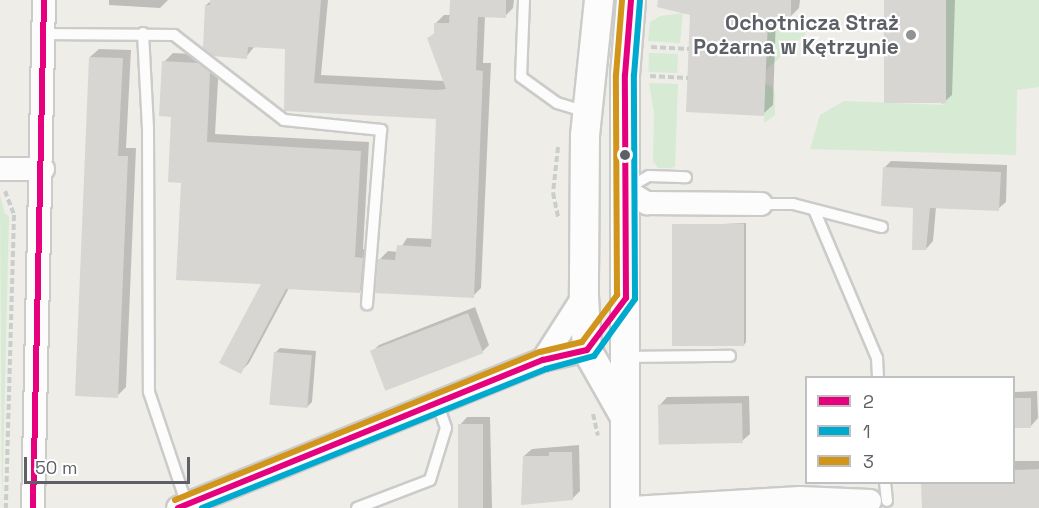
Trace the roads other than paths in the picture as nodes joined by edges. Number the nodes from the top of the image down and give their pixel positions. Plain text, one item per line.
1 (44, 0) edge
2 (524, 0) edge
3 (599, 0) edge
4 (631, 0) edge
5 (143, 33) junction
6 (44, 34) junction
7 (586, 112) junction
8 (0, 169) edge
9 (43, 169) junction
10 (686, 177) dead end
11 (585, 190) junction
12 (625, 190) junction
13 (761, 204) joint
14 (815, 212) junction
15 (882, 227) dead end
16 (584, 296) junction
17 (626, 298) junction
18 (368, 304) dead end
19 (587, 350) junction
20 (730, 356) dead end
21 (626, 357) junction
22 (543, 360) junction
23 (878, 376) edge
24 (438, 405) junction
25 (626, 417) junction
26 (885, 484) edge
27 (879, 501) joint
28 (800, 503) edge
29 (722, 505) edge
30 (185, 507) edge
31 (33, 508) edge
32 (357, 508) edge
33 (625, 508) edge
34 (632, 508) edge

1 - 6 street
2 - 7 lane
3 - 7 street
4 - 12 street
5 - 6 lane
5 - 18 lane
5 - 30 lane
6 - 9 street
7 - 11 street
8 - 9 street
9 - 31 street
10 - 12 lane
11 - 12 street
11 - 16 street
12 - 13 street
12 - 17 street
13 - 14 lane
14 - 15 lane
14 - 23 lane
16 - 19 street
16 - 22 street
17 - 19 street
17 - 21 street
19 - 22 street
19 - 25 street
20 - 21 lane
21 - 25 street
22 - 24 street
24 - 30 street
24 - 32 lane
25 - 33 street
26 - 27 lane
27 - 28 street
28 - 29 street
29 - 34 street

